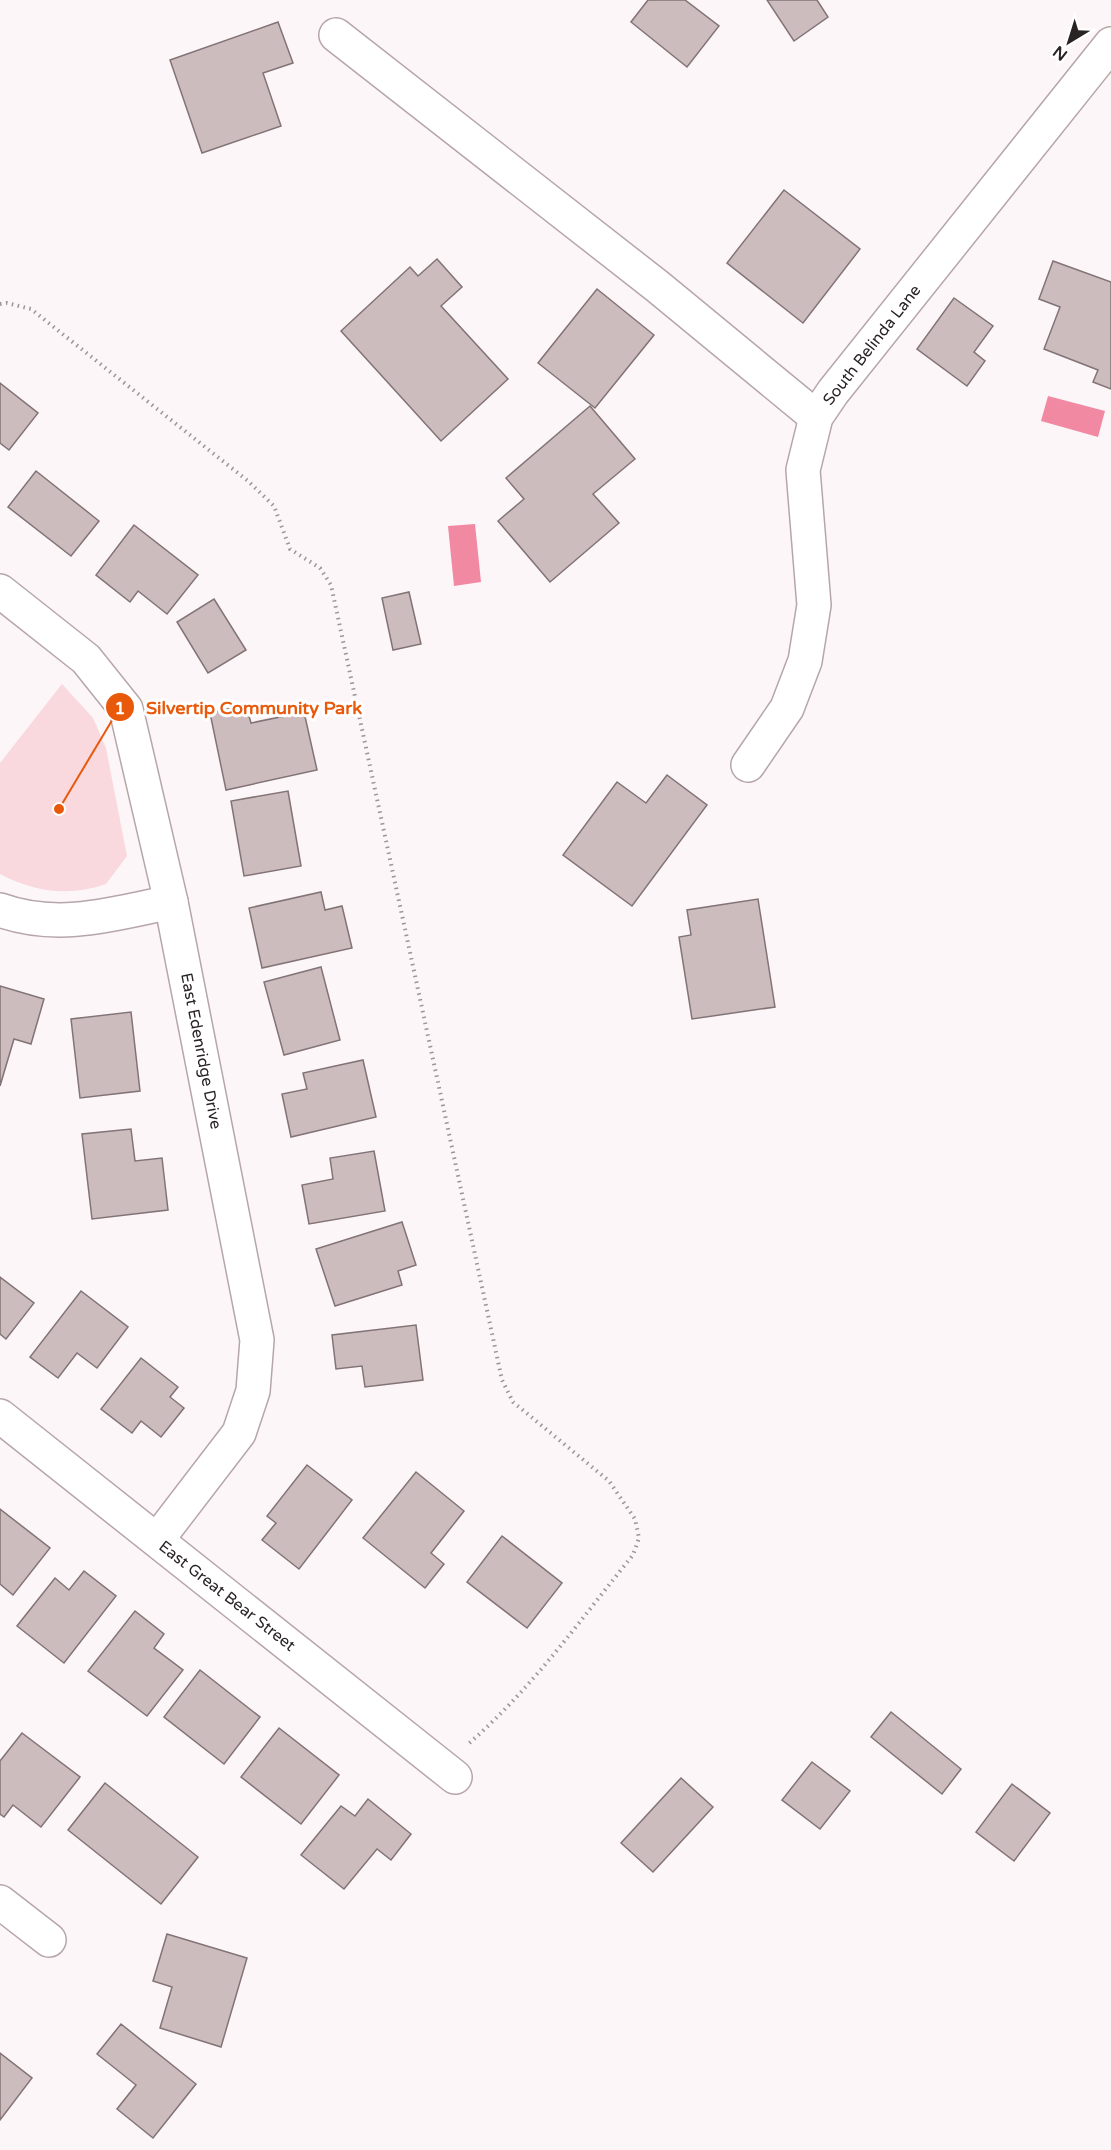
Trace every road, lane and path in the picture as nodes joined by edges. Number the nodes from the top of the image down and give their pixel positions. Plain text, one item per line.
1 (336, 35) dead end
2 (1111, 44) edge
3 (0, 304) edge
4 (816, 417) junction
5 (0, 591) edge
6 (748, 765) dead end
7 (171, 902) junction
8 (0, 910) edge
9 (0, 1416) edge
10 (157, 1540) junction
11 (458, 1763) joint
12 (0, 1902) edge
13 (50, 1940) dead end

1 - 4 street
2 - 4 street, South Belinda Lane
3 - 11 path
4 - 6 street, South Belinda Lane
5 - 7 street, East Edenridge Drive
7 - 8 street
7 - 10 street, East Edenridge Drive
9 - 10 street, East Great Bear Street
10 - 11 street, East Great Bear Street
12 - 13 street

